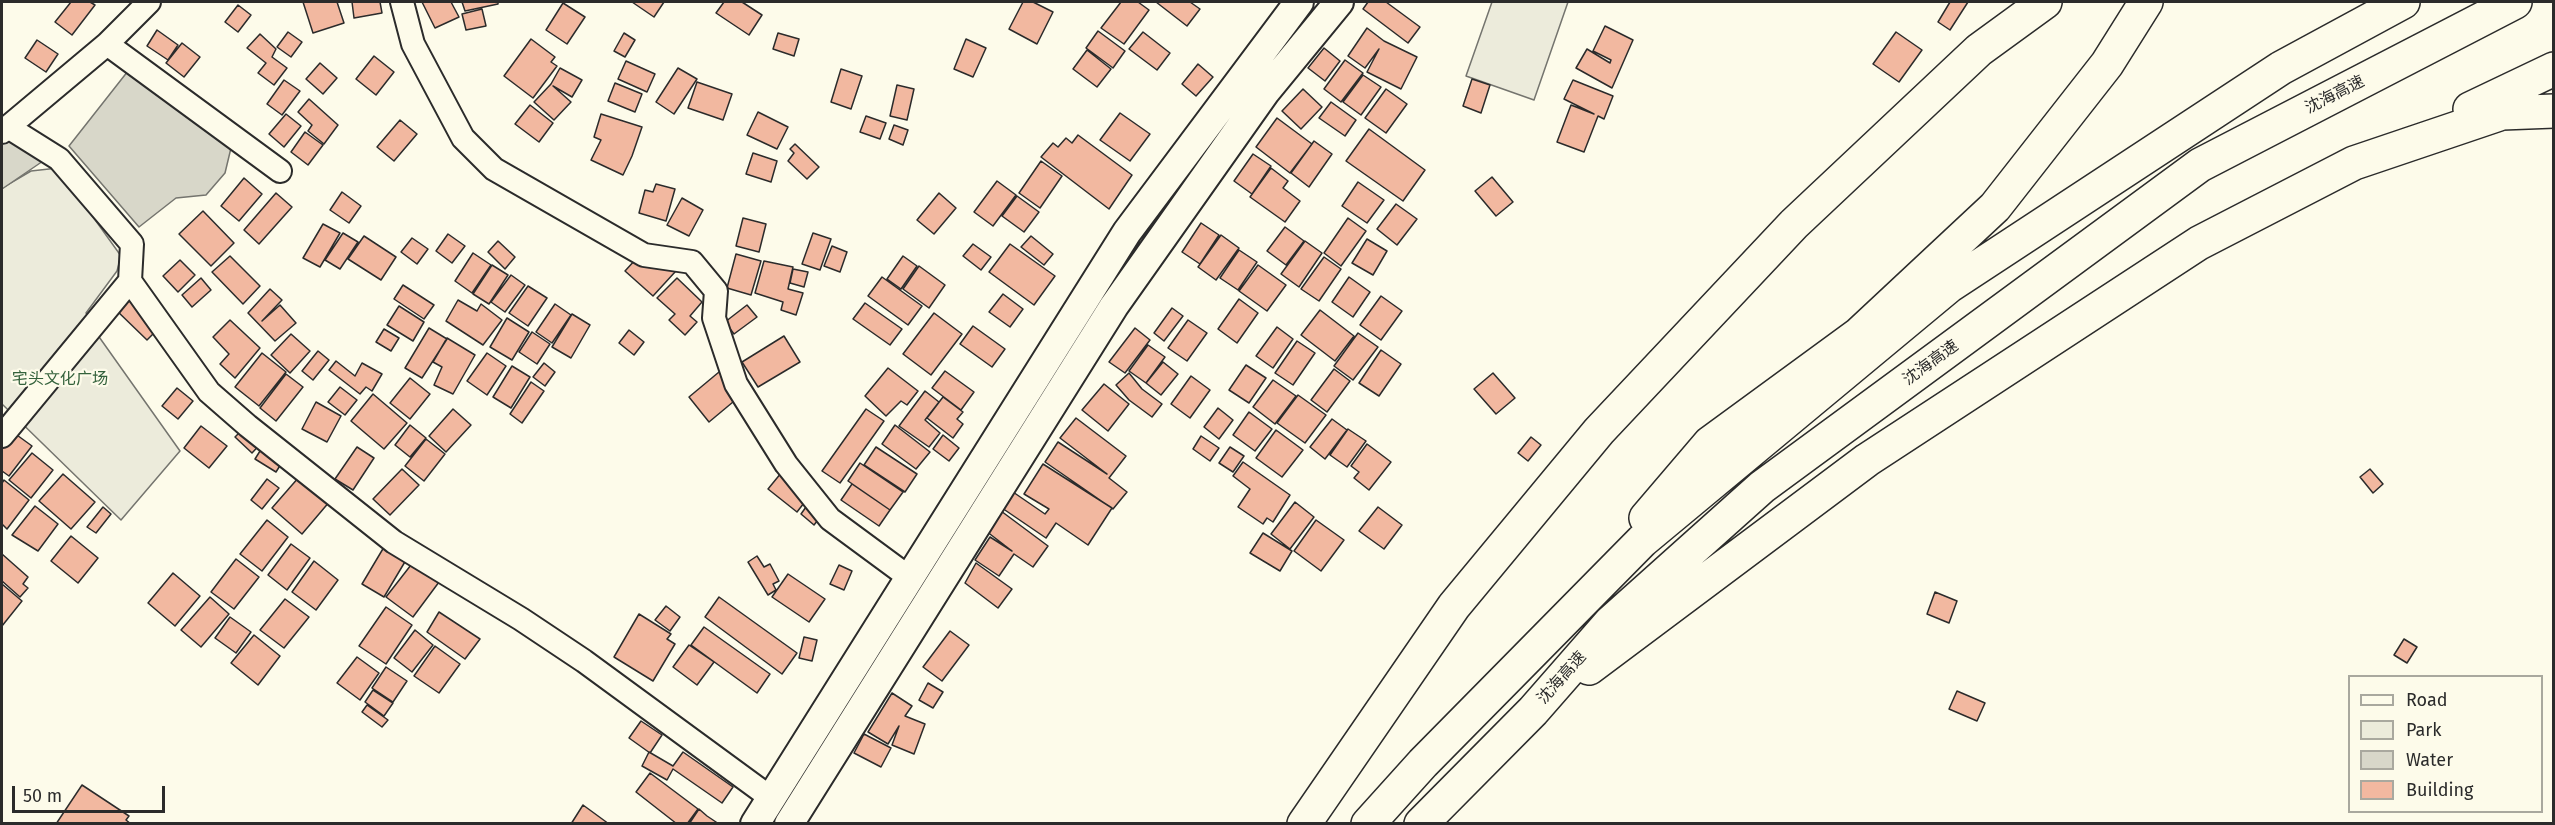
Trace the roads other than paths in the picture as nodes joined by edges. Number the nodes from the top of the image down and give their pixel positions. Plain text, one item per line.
1 (149, 2) edge
2 (402, 2) edge
3 (1299, 2) edge
4 (1339, 2) edge
5 (2045, 2) edge
6 (2146, 2) edge
7 (2403, 2) edge
8 (2515, 2) edge
9 (107, 44) junction
10 (2553, 69) edge
11 (2553, 111) edge
12 (5, 129) edge
13 (2354, 163) junction
14 (280, 171) dead end
15 (130, 281) junction
16 (2, 436) edge
17 (910, 578) junction
18 (1504, 681) junction
19 (1533, 711) junction
20 (771, 798) junction
21 (755, 824) edge
22 (789, 824) edge
23 (1304, 824) edge
24 (1368, 824) edge
25 (1421, 824) edge

1 - 9 street
2 - 17 street
3 - 17 main road
4 - 22 main road
5 - 23 highway
6 - 18 highway
7 - 18 highway
8 - 19 highway, 沈海高速
9 - 12 street
9 - 14 street
10 - 13 highway
11 - 13 highway
12 - 15 street
13 - 19 highway
15 - 16 street
15 - 20 street
17 - 20 main road
18 - 24 highway
19 - 25 highway, 沈海高速
20 - 21 main road

